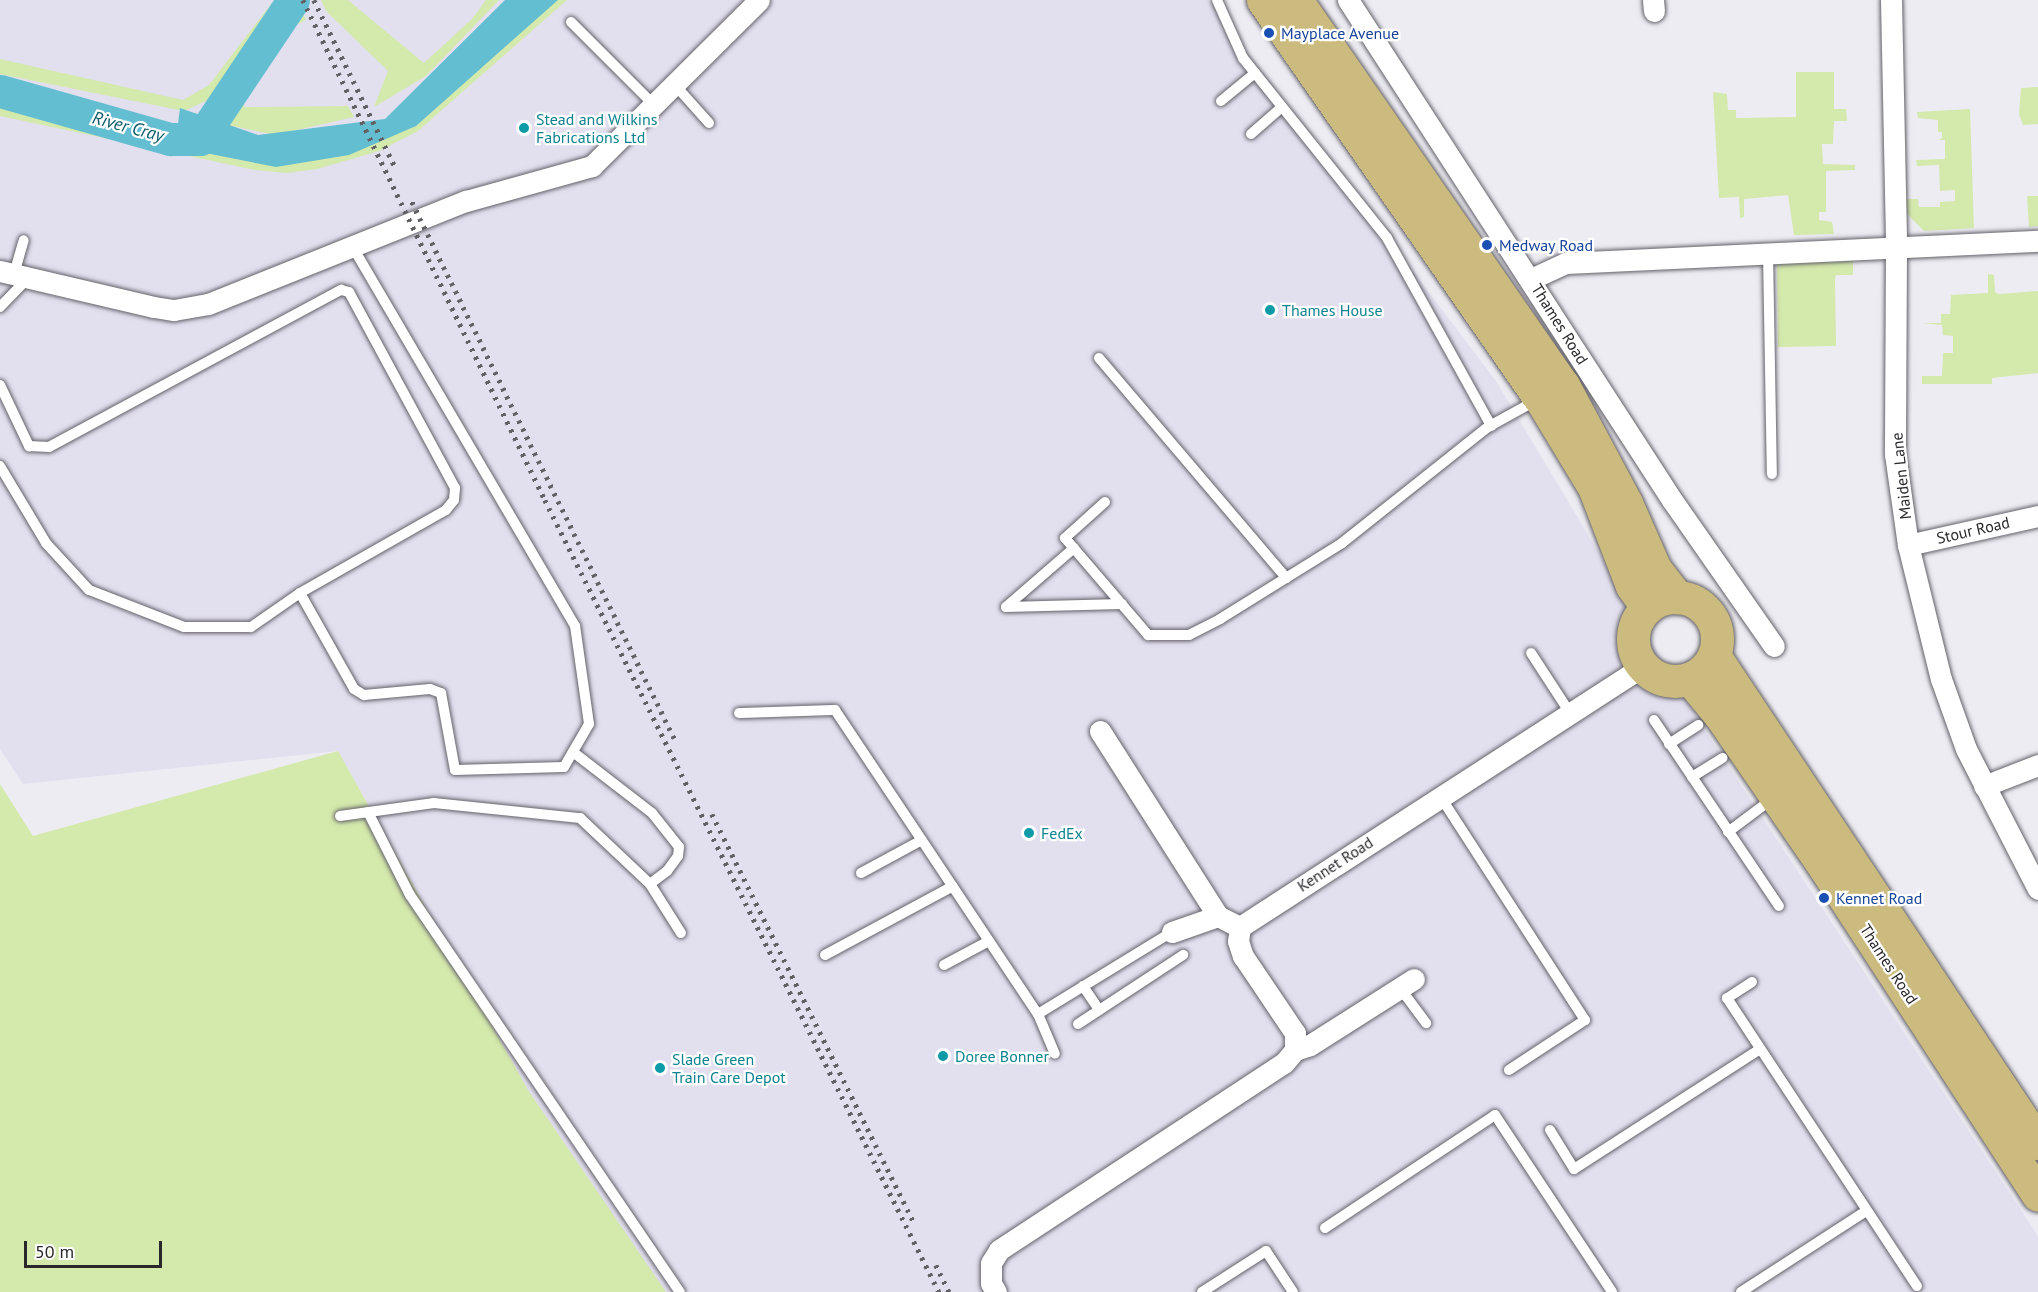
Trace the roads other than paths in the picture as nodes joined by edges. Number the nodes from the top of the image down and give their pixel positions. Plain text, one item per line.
1 (759, 0) edge
2 (1217, 0) edge
3 (1263, 0) edge
4 (1296, 0) edge
5 (1348, 0) edge
6 (1891, 0) edge
7 (571, 22) dead end
8 (1255, 73) junction
9 (675, 84) junction
10 (1221, 102) dead end
11 (653, 104) junction
12 (1282, 107) junction
13 (710, 123) dead end
14 (1251, 134) dead end
15 (24, 240) dead end
16 (2038, 241) edge
17 (352, 246) junction
18 (1896, 248) junction
19 (1768, 254) junction
20 (14, 274) edge
21 (1531, 279) junction
22 (0, 307) edge
23 (1099, 358) dead end
24 (0, 385) edge
25 (1540, 398) junction
26 (1491, 426) junction
27 (0, 466) edge
28 (1772, 474) dead end
29 (1105, 502) dead end
30 (2038, 516) edge
31 (1908, 545) junction
32 (1074, 548) junction
33 (1286, 578) junction
34 (300, 593) junction
35 (1677, 597) junction
36 (1122, 604) junction
37 (1647, 607) junction
38 (1774, 646) dead end
39 (1531, 653) dead end
40 (1714, 657) junction
41 (1643, 666) junction
42 (1691, 680) junction
43 (739, 713) dead end
44 (1570, 713) junction
45 (1654, 720) dead end
46 (1698, 725) dead end
47 (1100, 731) dead end
48 (1669, 744) junction
49 (573, 752) junction
50 (1723, 758) dead end
51 (2038, 765) edge
52 (1692, 777) junction
53 (1984, 786) junction
54 (1440, 796) junction
55 (1774, 797) junction
56 (368, 812) junction
57 (340, 816) dead end
58 (1728, 832) junction
59 (922, 840) junction
60 (861, 873) dead end
61 (650, 884) junction
62 (953, 886) junction
63 (2038, 889) edge
64 (1779, 906) dead end
65 (1218, 916) junction
66 (1240, 927) junction
67 (1172, 932) joint
68 (681, 933) dead end
69 (989, 941) junction
70 (825, 955) dead end
71 (1183, 955) dead end
72 (944, 965) dead end
73 (1752, 982) dead end
74 (1407, 983) joint
75 (1083, 986) junction
76 (1099, 1010) junction
77 (1038, 1014) junction
78 (1425, 1023) dead end
79 (1078, 1024) dead end
80 (1760, 1049) junction
81 (1295, 1050) junction
82 (1055, 1054) dead end
83 (1509, 1070) dead end
84 (1550, 1130) dead end
85 (2038, 1143) edge
86 (2038, 1195) edge
87 (1866, 1211) junction
88 (1325, 1228) dead end
89 (1917, 1286) dead end
90 (680, 1292) edge
91 (996, 1292) edge
92 (1202, 1292) edge
93 (1293, 1292) edge
94 (1612, 1292) edge
95 (1741, 1292) edge

1 - 9 street
2 - 8 lane
3 - 25 main road
4 - 35 main road, Thames Road
5 - 21 street, Thames Road
6 - 18 street, Maiden Lane
7 - 11 lane
8 - 10 lane
8 - 12 lane
9 - 11 street
9 - 13 lane
11 - 17 street
12 - 14 lane
12 - 26 lane
15 - 20 lane
16 - 18 street
17 - 20 street
17 - 49 lane
18 - 19 street
18 - 31 street, Maiden Lane
19 - 21 street
19 - 28 lane
20 - 22 lane
21 - 38 street, Thames Road
23 - 33 lane
24 - 34 lane
25 - 26 lane
25 - 37 main road
26 - 33 lane
27 - 34 lane
29 - 32 lane
30 - 31 street, Stour Road
31 - 53 street, Maiden Lane
32 - 36 lane
32 - 36 lane
33 - 36 lane
34 - 49 lane
35 - 37 main road
35 - 40 main road, Thames Road
37 - 41 main road
39 - 44 lane
40 - 42 main road
40 - 85 main road, Thames Road
41 - 42 main road
41 - 44 street, Kennet Road
42 - 55 main road, Thames Road
43 - 59 lane
44 - 54 street, Kennet Road
45 - 48 lane
46 - 48 lane
47 - 65 street
48 - 52 lane
49 - 61 lane
50 - 52 lane
51 - 53 street
52 - 58 lane
53 - 63 street, Maiden Lane
54 - 66 street, Kennet Road
54 - 83 lane
55 - 58 lane
55 - 86 main road, Thames Road
56 - 57 lane
56 - 61 lane
56 - 90 lane
58 - 64 lane
59 - 60 lane
59 - 62 lane
61 - 68 lane
62 - 69 lane
62 - 70 lane
65 - 66 street
65 - 67 street
66 - 81 street
67 - 75 lane
69 - 72 lane
69 - 77 lane
71 - 76 lane
73 - 80 lane
74 - 78 lane
74 - 81 street
75 - 76 lane
75 - 77 lane
76 - 79 lane
77 - 82 lane
80 - 84 lane
80 - 87 lane
81 - 91 street
87 - 89 lane
87 - 95 lane
88 - 94 lane
92 - 93 lane

